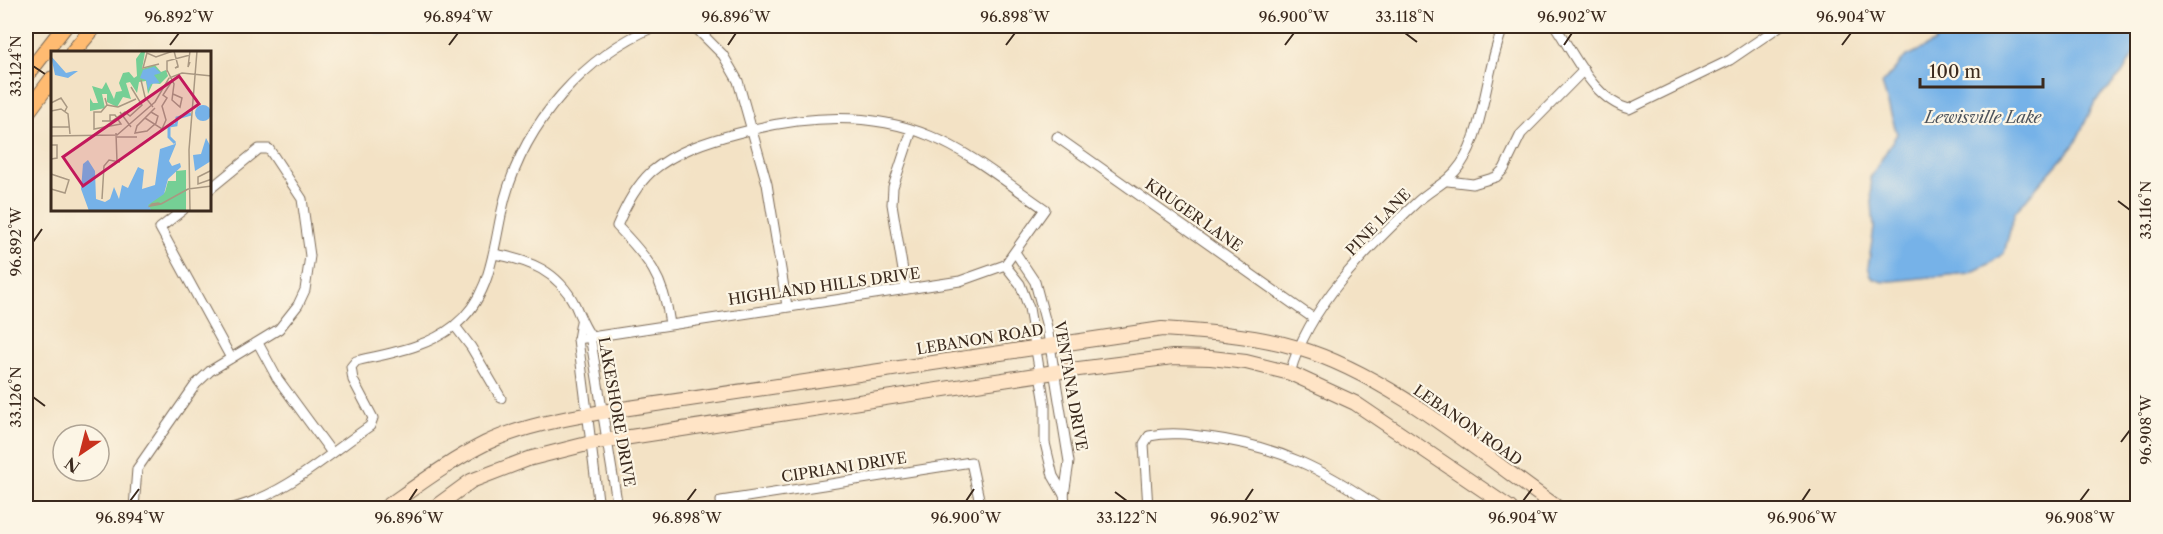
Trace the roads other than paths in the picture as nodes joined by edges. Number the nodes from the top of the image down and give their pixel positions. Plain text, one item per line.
1 (65, 26) edge
2 (95, 26) edge
3 (656, 26) edge
4 (694, 26) edge
5 (1504, 26) edge
6 (1555, 26) edge
7 (1780, 26) edge
8 (74, 51) edge
9 (1584, 70) junction
10 (26, 76) edge
11 (51, 80) edge
12 (26, 114) edge
13 (751, 129) junction
14 (912, 130) junction
15 (1057, 137) dead end
16 (1448, 181) junction
17 (212, 187) edge
18 (180, 212) edge
19 (1015, 252) junction
20 (494, 254) junction
21 (1005, 265) junction
22 (906, 289) junction
23 (787, 306) junction
24 (1313, 318) junction
25 (581, 322) junction
26 (670, 324) junction
27 (455, 326) junction
28 (590, 335) junction
29 (578, 339) junction
30 (258, 343) junction
31 (1050, 345) junction
32 (1034, 347) junction
33 (1297, 348) junction
34 (231, 358) junction
35 (1055, 372) junction
36 (1290, 373) junction
37 (1040, 374) junction
38 (501, 398) dead end
39 (602, 412) junction
40 (588, 415) junction
41 (606, 440) junction
42 (591, 443) junction
43 (332, 453) junction
44 (1064, 495) junction
45 (721, 505) edge
46 (134, 508) edge
47 (234, 508) edge
48 (385, 508) edge
49 (434, 508) edge
50 (599, 508) edge
51 (618, 508) edge
52 (981, 508) edge
53 (1066, 508) edge
54 (1148, 508) edge
55 (1380, 508) edge
56 (1510, 508) edge
57 (1558, 508) edge

1 - 10 main road
2 - 8 main road
3 - 20 street
4 - 13 street
5 - 16 street, PINE LANE
6 - 9 street
7 - 9 street
9 - 16 street
11 - 12 main road
13 - 14 street
13 - 23 street
13 - 26 street
14 - 19 street
14 - 22 street
15 - 24 street, KRUGER LANE
16 - 24 street, PINE LANE
17 - 30 street
18 - 34 street
19 - 21 street
19 - 31 street, VENTANA DRIVE
20 - 25 street, LAKESHORE DRIVE
20 - 27 street
21 - 22 street, HIGHLAND HILLS DRIVE
21 - 32 street, VENTANA DRIVE
22 - 23 street, HIGHLAND HILLS DRIVE
23 - 26 street, HIGHLAND HILLS DRIVE
24 - 33 street, PINE LANE
25 - 28 street, LAKESHORE DRIVE
25 - 29 street, LAKESHORE DRIVE
26 - 28 street, HIGHLAND HILLS DRIVE
27 - 38 street
27 - 43 street
28 - 29 street, HIGHLAND HILLS DRIVE
28 - 39 street, LAKESHORE DRIVE
29 - 40 street, LAKESHORE DRIVE
30 - 34 street
30 - 43 street
31 - 32 main road, LEBANON ROAD
31 - 33 main road, LEBANON ROAD
31 - 35 street, VENTANA DRIVE
32 - 37 street, VENTANA DRIVE
32 - 39 main road, LEBANON ROAD
33 - 36 street, PINE LANE
33 - 57 main road, LEBANON ROAD
34 - 46 street
35 - 36 main road
35 - 37 main road
35 - 44 street, VENTANA DRIVE
36 - 56 main road
37 - 41 main road
37 - 44 street, VENTANA DRIVE
39 - 40 main road, LEBANON ROAD
39 - 41 street, LAKESHORE DRIVE
40 - 42 street, LAKESHORE DRIVE
40 - 48 main road, LEBANON ROAD
41 - 42 main road
41 - 51 street, LAKESHORE DRIVE
42 - 49 main road
42 - 50 street, LAKESHORE DRIVE
43 - 47 street
44 - 53 street, VENTANA DRIVE
45 - 52 street, CIPRIANI DRIVE
54 - 55 street

